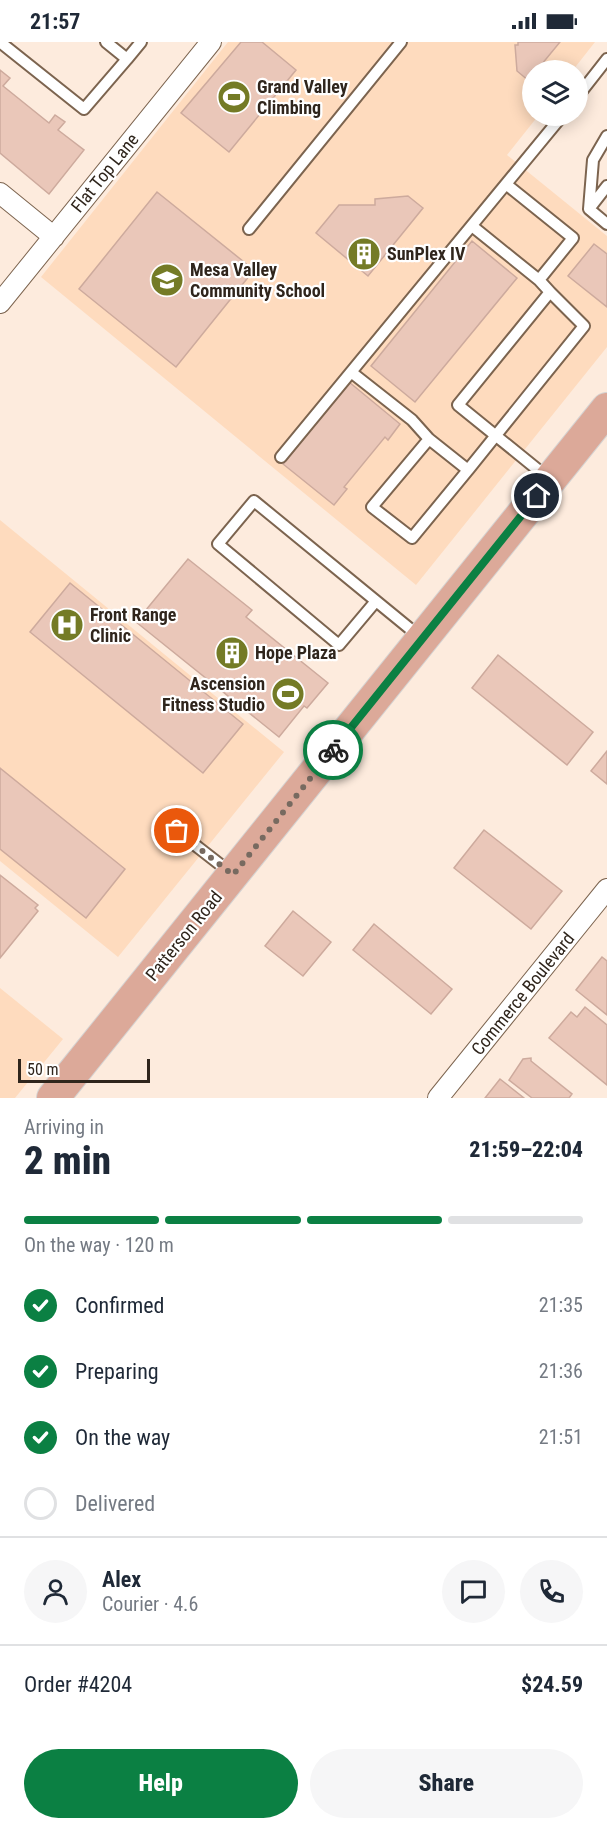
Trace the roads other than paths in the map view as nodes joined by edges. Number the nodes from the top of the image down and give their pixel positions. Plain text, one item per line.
1 (0, 42) edge
2 (106, 42) edge
3 (141, 42) edge
4 (211, 42) edge
5 (401, 42) edge
6 (127, 59) junction
7 (607, 59) edge
8 (588, 83) edge
9 (554, 126) edge
10 (607, 136) edge
11 (507, 185) junction
12 (606, 189) edge
13 (0, 193) edge
14 (589, 208) junction
15 (607, 224) edge
16 (472, 226) junction
17 (249, 229) dead end
18 (54, 237) junction
19 (539, 280) junction
20 (550, 292) junction
21 (0, 303) edge
22 (351, 372) junction
23 (607, 409) edge
24 (496, 436) junction
25 (429, 439) junction
26 (281, 457) dead end
27 (468, 470) junction
28 (550, 480) junction
29 (376, 600) junction
30 (423, 639) junction
31 (177, 831) dead end
32 (233, 875) junction
33 (607, 889) edge
34 (53, 1098) edge
35 (438, 1098) edge

1 - 6 lane
2 - 6 lane
3 - 6 lane
4 - 18 street, Flat Top Lane
5 - 17 lane
7 - 8 lane
9 - 11 lane
10 - 14 lane
11 - 16 lane
11 - 19 lane
12 - 14 lane
13 - 18 street
14 - 15 lane
16 - 19 lane
16 - 22 lane
18 - 21 street, Flat Top Lane
19 - 20 lane
20 - 24 lane
20 - 24 lane
22 - 25 lane
22 - 26 lane
23 - 28 main road, Patterson Road
24 - 27 lane
24 - 28 lane
25 - 27 lane
25 - 27 lane
28 - 30 main road, Patterson Road
29 - 29 lane
29 - 30 lane
30 - 32 main road, Patterson Road
31 - 32 lane
32 - 34 main road, Patterson Road
33 - 35 street, Commerce Boulevard

